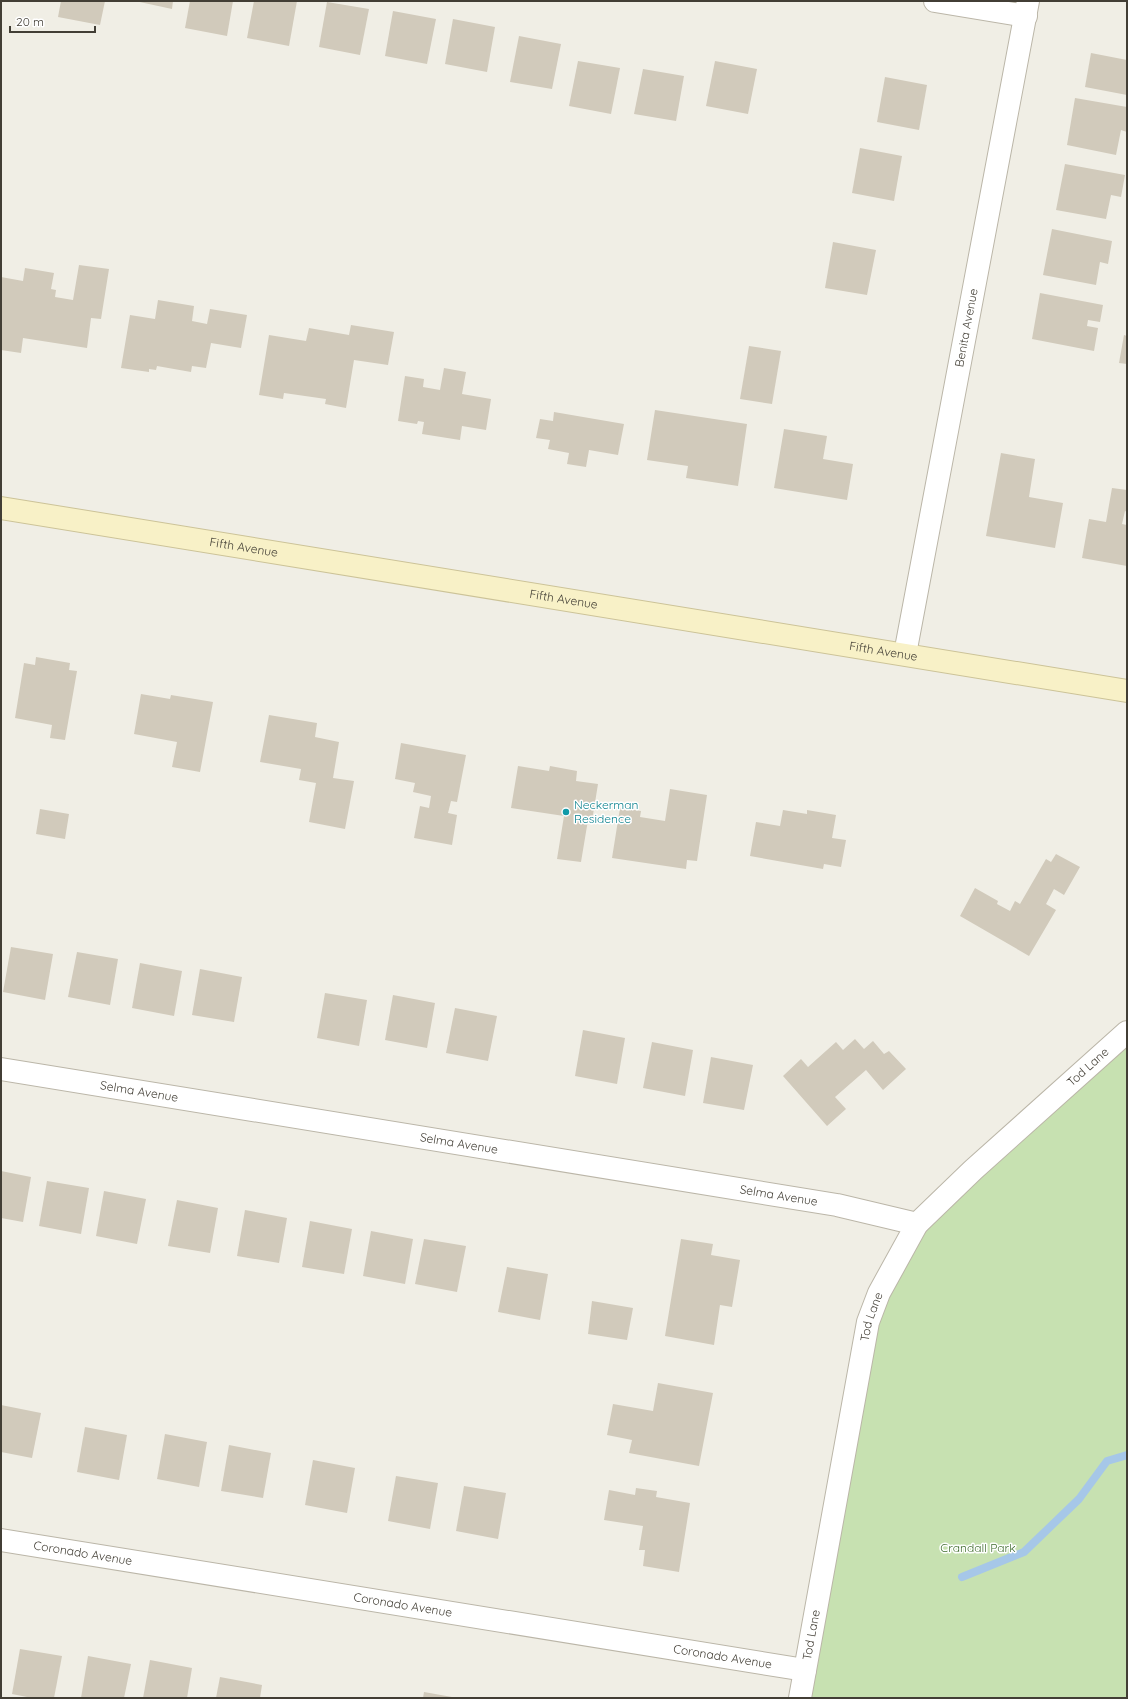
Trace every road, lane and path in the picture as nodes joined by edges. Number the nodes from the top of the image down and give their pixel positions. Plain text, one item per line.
1 (935, 1) edge
2 (1027, 8) edge
3 (1, 508) edge
4 (905, 654) junction
5 (1127, 691) edge
6 (1127, 1032) edge
7 (1, 1069) edge
8 (917, 1224) junction
9 (1, 1540) edge
10 (805, 1670) junction
11 (800, 1698) edge

1 - 2 street
2 - 4 street, Benita Avenue
3 - 4 street, Fifth Avenue
4 - 5 street, Fifth Avenue
6 - 8 street, Tod Lane
7 - 8 street, Selma Avenue
8 - 10 street, Tod Lane
9 - 10 street, Coronado Avenue
10 - 11 street, Tod Lane

